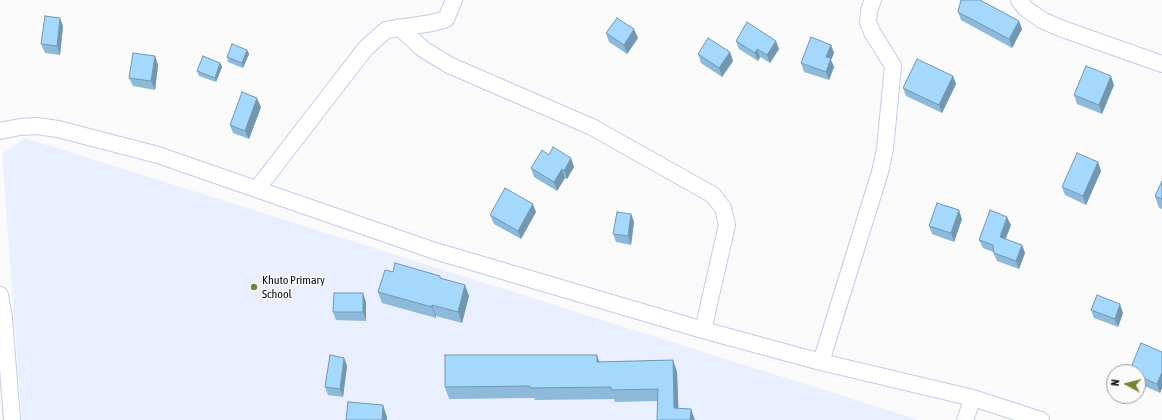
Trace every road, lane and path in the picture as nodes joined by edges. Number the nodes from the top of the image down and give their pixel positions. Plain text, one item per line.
1 (454, 0) edge
2 (873, 0) edge
3 (1018, 0) edge
4 (398, 27) junction
5 (1162, 64) edge
6 (0, 131) edge
7 (256, 189) junction
8 (0, 295) edge
9 (703, 330) junction
10 (821, 362) junction
11 (973, 398) junction
12 (12, 420) edge
13 (965, 420) edge
14 (1041, 420) edge

1 - 4 street
2 - 10 street
3 - 5 street
4 - 7 street
4 - 9 street
6 - 7 street
7 - 9 street
8 - 12 street
9 - 10 street
10 - 11 street
11 - 13 street
11 - 14 street

